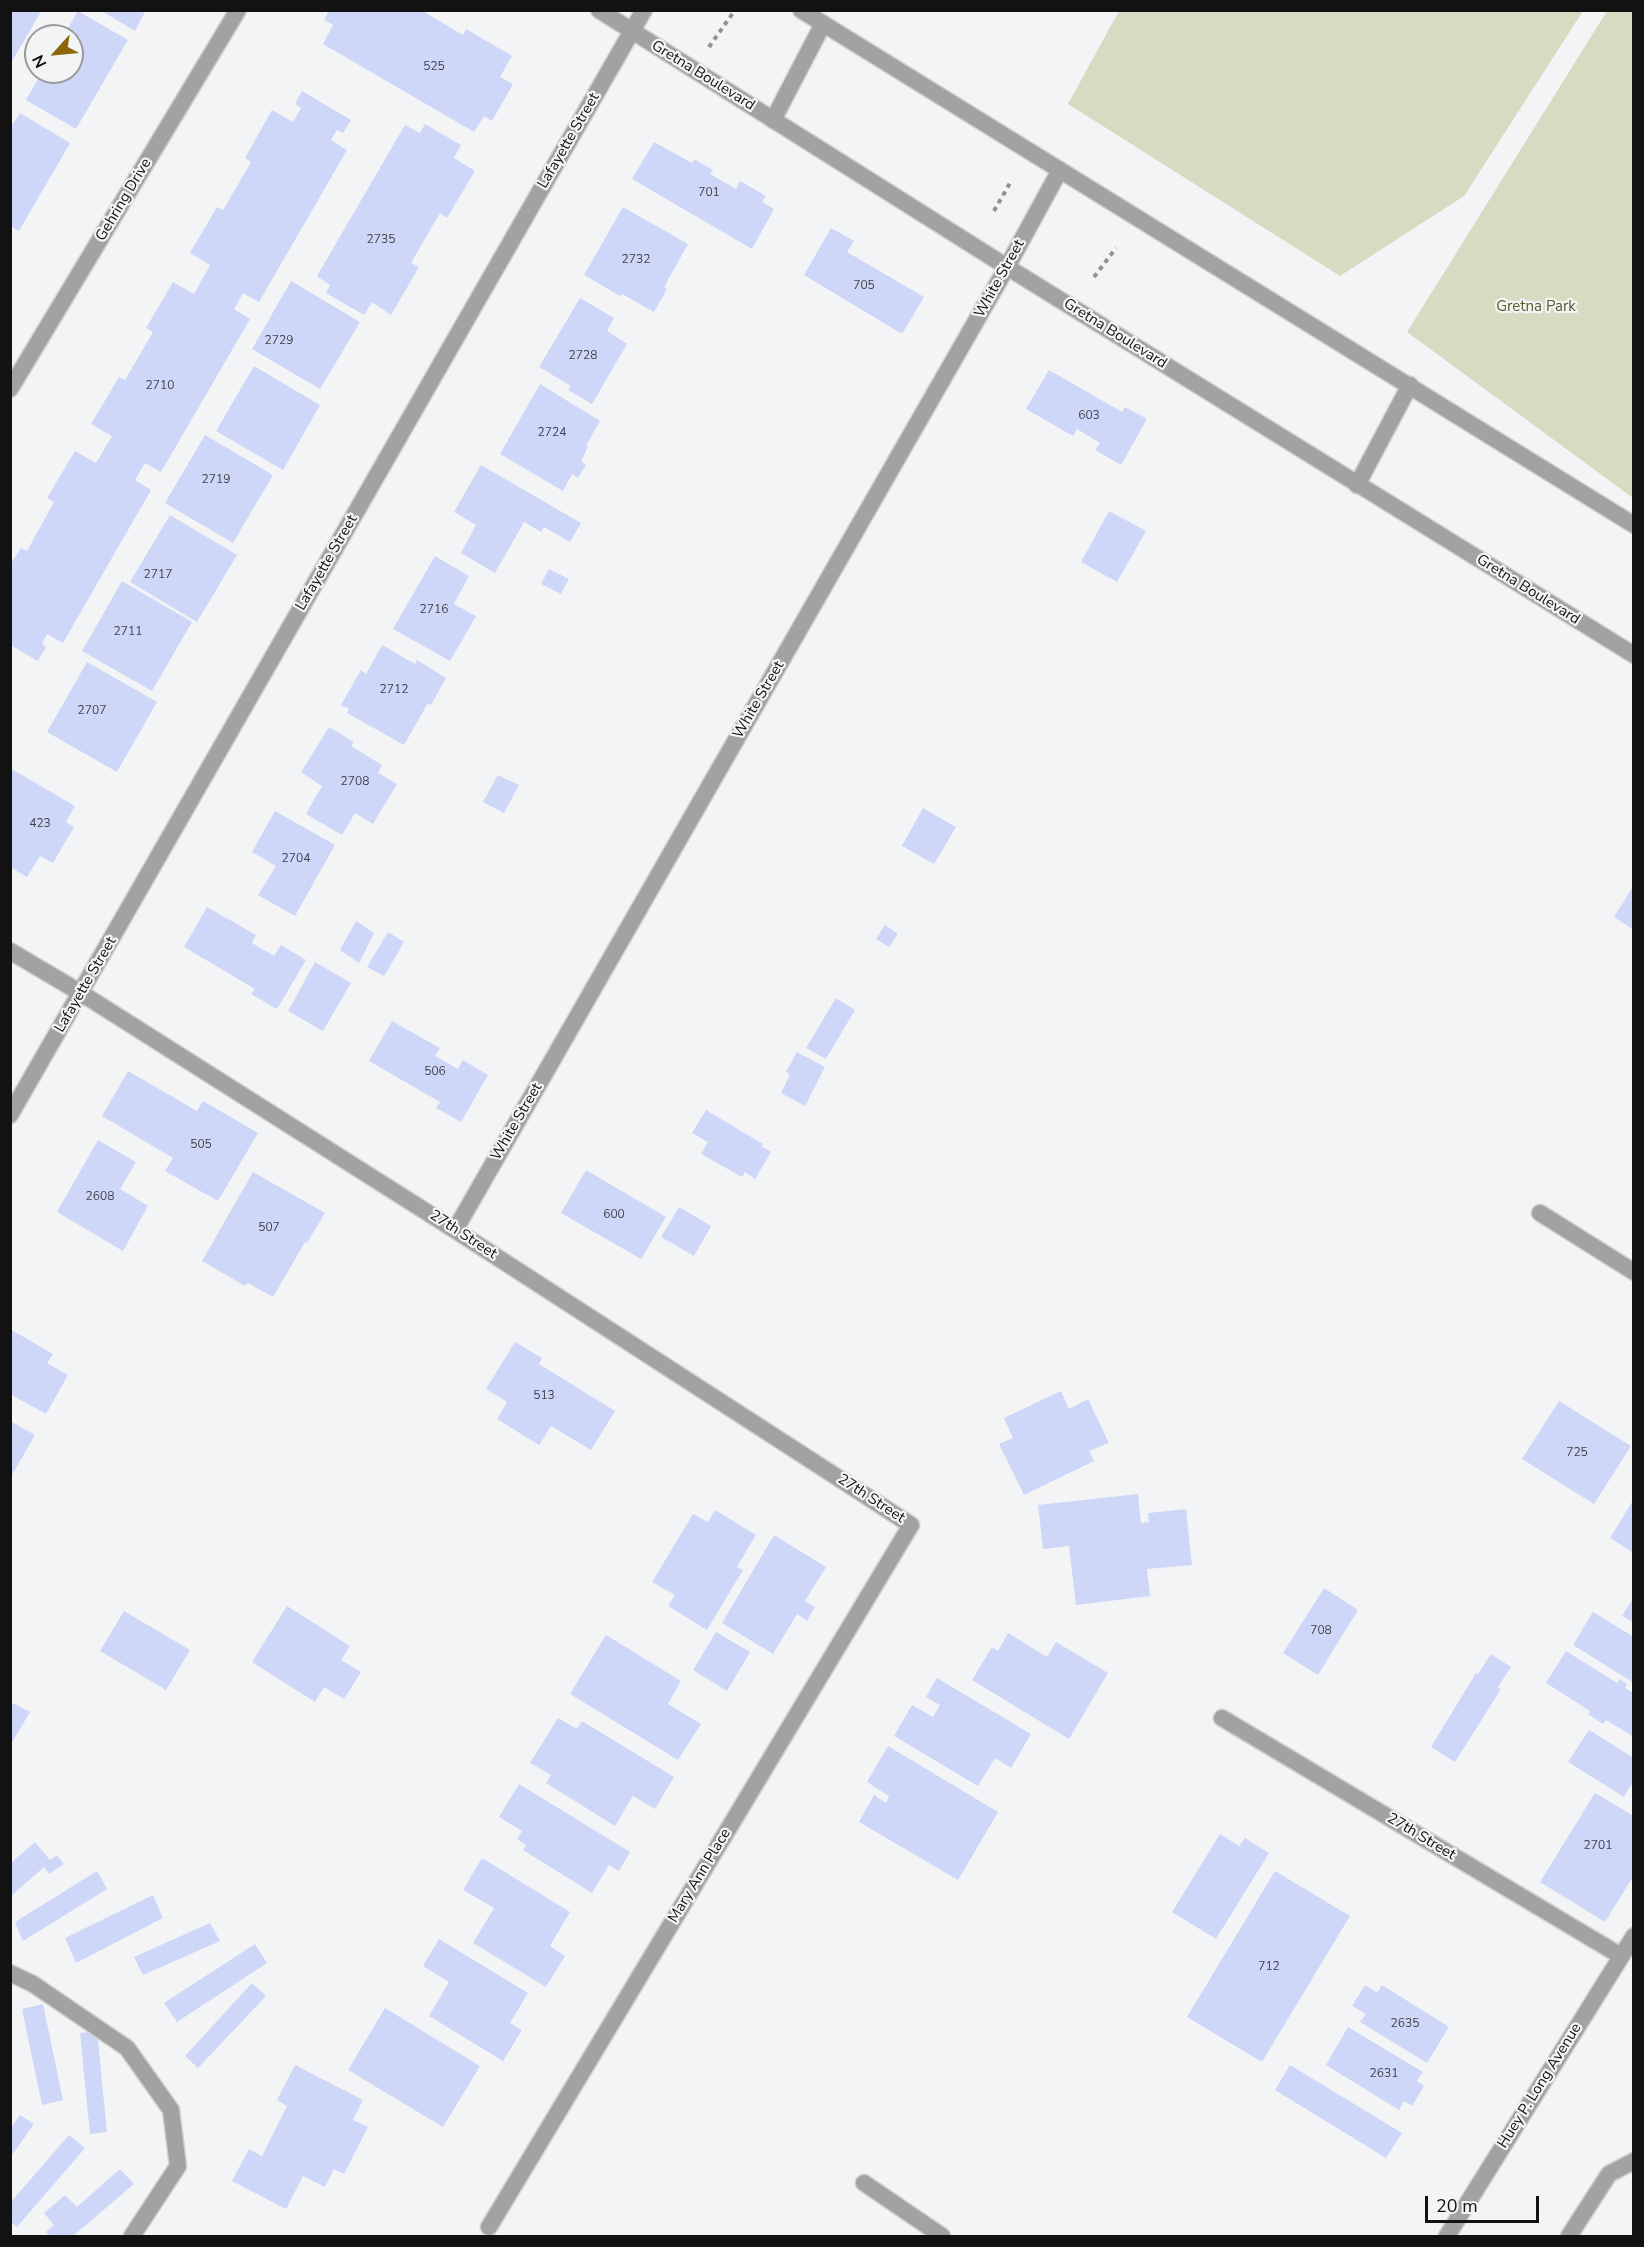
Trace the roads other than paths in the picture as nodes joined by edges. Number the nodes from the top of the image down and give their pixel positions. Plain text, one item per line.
1 (238, 10) edge
2 (599, 10) edge
3 (644, 10) edge
4 (801, 10) edge
5 (823, 24) junction
6 (632, 31) junction
7 (772, 120) junction
8 (1060, 170) junction
9 (1007, 267) junction
10 (1410, 386) junction
11 (10, 389) edge
12 (1357, 485) junction
13 (1634, 525) edge
14 (1634, 655) edge
15 (10, 951) edge
16 (81, 993) junction
17 (10, 1115) edge
18 (1540, 1213) dead end
19 (455, 1230) junction
20 (1634, 1272) edge
21 (911, 1525) joint
22 (1222, 1718) dead end
23 (1634, 1936) edge
24 (1621, 1956) junction
25 (10, 1973) edge
26 (1634, 2161) edge
27 (864, 2183) dead end
28 (489, 2227) dead end
29 (132, 2236) edge
30 (942, 2236) edge
31 (1447, 2236) edge
32 (1569, 2236) edge

1 - 11 street, Gehring Drive
2 - 6 street, Gretna Boulevard
3 - 6 street, Lafayette Street
4 - 5 street
5 - 7 street
5 - 8 street
6 - 7 street, Gretna Boulevard
6 - 16 street, Lafayette Street
7 - 9 street, Gretna Boulevard
8 - 9 street, White Street
8 - 10 street
9 - 12 street, Gretna Boulevard
9 - 19 street, White Street
10 - 12 street
10 - 13 street
12 - 14 street, Gretna Boulevard
15 - 16 street, 27th Street
16 - 17 street, Lafayette Street
16 - 19 street, 27th Street
18 - 20 street
19 - 21 street, 27th Street
21 - 28 street, Mary Ann Place
22 - 24 street, 27th Street
23 - 24 street, Huey P. Long Avenue
24 - 31 street, Huey P. Long Avenue
25 - 29 street
26 - 32 street
27 - 30 street

